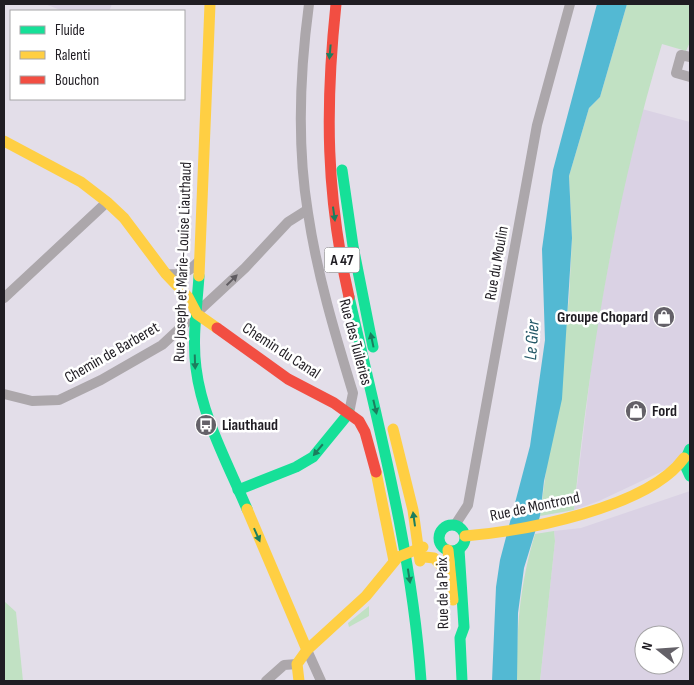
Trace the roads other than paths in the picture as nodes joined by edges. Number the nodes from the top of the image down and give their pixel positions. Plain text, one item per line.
1 (210, 4) edge
2 (309, 4) edge
3 (336, 4) edge
4 (346, 4) edge
5 (570, 4) edge
6 (690, 57) edge
7 (690, 77) edge
8 (4, 141) edge
9 (107, 202) junction
10 (307, 210) junction
11 (199, 260) junction
12 (166, 274) junction
13 (4, 298) edge
14 (197, 314) junction
15 (4, 394) edge
16 (349, 413) junction
17 (687, 454) edge
18 (690, 477) edge
19 (665, 479) junction
20 (238, 490) junction
21 (455, 525) junction
22 (464, 536) junction
23 (439, 541) junction
24 (453, 549) junction
25 (425, 550) junction
26 (398, 559) junction
27 (421, 569) dead end
28 (450, 575) junction
29 (460, 638) junction
30 (307, 650) junction
31 (296, 664) junction
32 (266, 681) edge
33 (299, 681) edge
34 (321, 681) edge
35 (421, 681) edge
36 (462, 681) edge

1 - 11 main road, Rue Joseph et Marie-Louise Liauthaud
2 - 10 street, Rue des Tuileries
3 -> 35 main road, A 47
27 -> 4 main road, A 47
5 - 21 street, Rue du Moulin
6 - 7 street
8 - 9 main road
9 - 12 main road
9 - 13 street
14 -> 10 street, Chemin de Barberet
10 - 16 street, Rue des Tuileries
11 - 12 street
11 - 14 main road, Rue Joseph et Marie-Louise Liauthaud
12 - 14 main road
14 - 15 street, Chemin de Barberet
14 - 16 main road, Chemin du Canal
14 -> 20 main road, Rue Joseph et Marie-Louise Liauthaud
16 -> 20 main road
16 - 26 main road
17 - 18 main road
17 - 19 main road, Rue de Montrond
18 - 19 main road, Rue de Montrond
19 - 22 main road, Rue de Montrond
20 -> 30 main road, Rue Joseph et Marie-Louise Liauthaud
21 - 22 main road
21 - 23 main road
22 - 24 main road
23 - 24 main road
23 - 25 main road
24 - 28 main road, Rue de la Paix
24 - 29 main road, Rue de la Paix
25 - 26 main road, bridge
25 - 28 main road
26 - 30 main road
28 - 29 main road, Rue de la Paix
29 - 36 main road, Rue de la Paix
30 - 31 main road
30 - 34 street
31 - 32 street
31 - 33 main road

